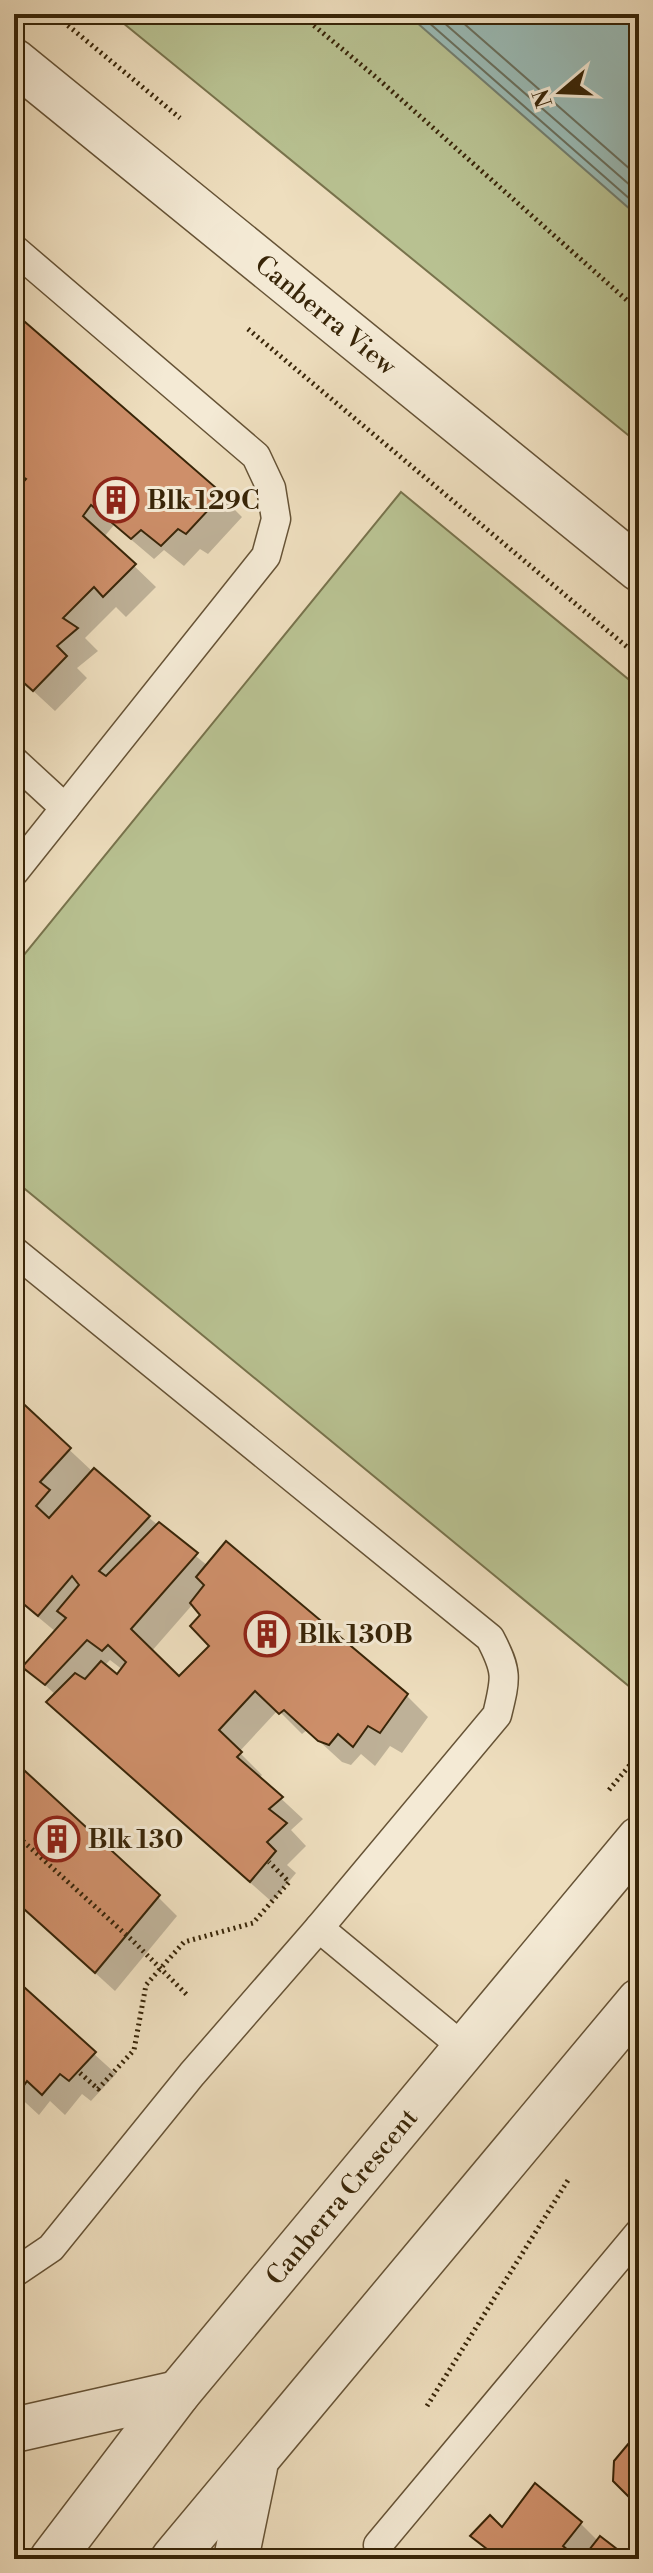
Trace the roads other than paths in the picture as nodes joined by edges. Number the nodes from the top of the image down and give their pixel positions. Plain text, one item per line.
1 (14, 61) edge
2 (14, 249) edge
3 (639, 569) edge
4 (14, 761) edge
5 (65, 808) junction
6 (14, 872) edge
7 (14, 1251) edge
8 (639, 1839) edge
9 (319, 1928) junction
10 (639, 2001) edge
11 (464, 2048) junction
12 (639, 2233) edge
13 (14, 2273) edge
14 (178, 2393) junction
15 (14, 2430) edge
16 (256, 2461) junction
17 (52, 2559) edge
18 (173, 2559) edge
19 (236, 2559) edge
20 (380, 2559) edge

1 - 3 street, Canberra View
2 - 5 lane
4 - 5 lane
5 - 6 lane
7 - 9 lane
8 - 11 street, Canberra Crescent
9 - 11 lane
9 - 13 lane
10 - 16 street
11 - 14 street, Canberra Crescent
12 - 20 lane
14 - 15 street
14 - 17 street, Canberra Crescent
16 - 18 street
16 - 19 street

